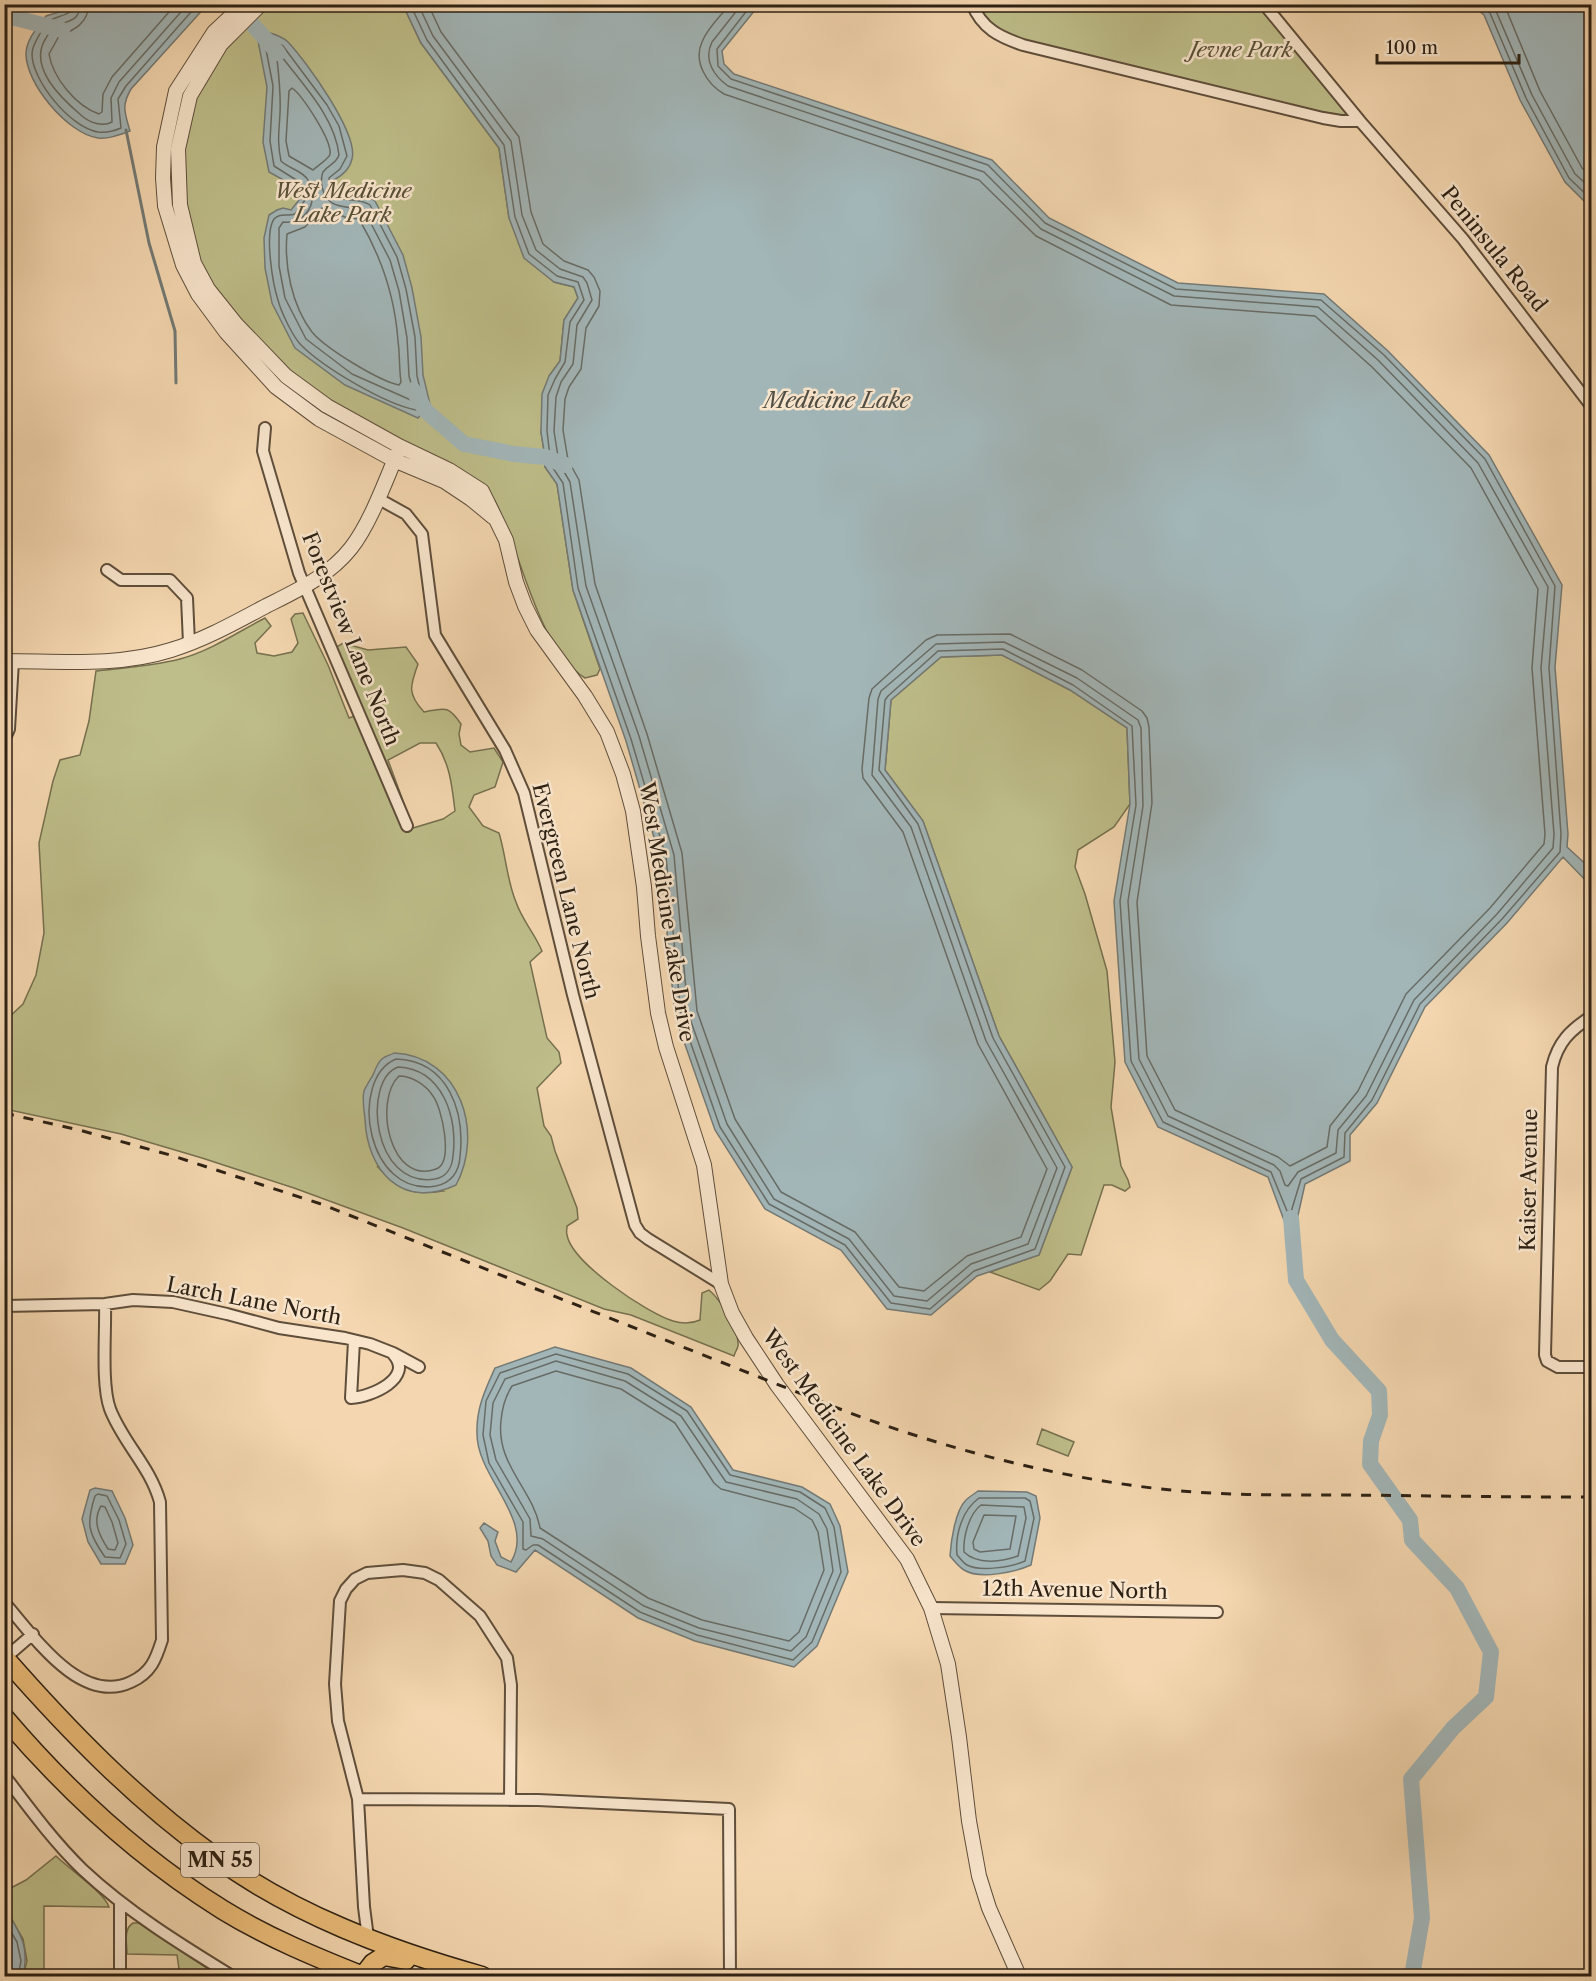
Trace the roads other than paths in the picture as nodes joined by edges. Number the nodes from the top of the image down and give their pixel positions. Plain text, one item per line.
1 (244, 4) edge
2 (972, 4) edge
3 (1264, 4) edge
4 (261, 5) edge
5 (232, 23) junction
6 (1360, 121) junction
7 (1592, 407) edge
8 (265, 428) dead end
9 (399, 446) junction
10 (394, 460) junction
11 (379, 499) junction
12 (499, 523) junction
13 (107, 570) dead end
14 (306, 587) junction
15 (189, 643) junction
16 (9, 661) edge
17 (4, 740) edge
18 (407, 826) dead end
19 (1592, 1016) edge
20 (721, 1284) junction
21 (105, 1304) junction
22 (4, 1306) edge
23 (354, 1341) junction
24 (393, 1353) junction
25 (419, 1367) dead end
26 (1592, 1368) edge
27 (4, 1602) edge
28 (932, 1608) junction
29 (1217, 1612) dead end
30 (33, 1634) junction
31 (5, 1658) edge
32 (4, 1717) edge
33 (4, 1775) edge
34 (358, 1799) junction
35 (510, 1800) junction
36 (120, 1902) junction
37 (368, 1938) junction
38 (363, 1976) edge
39 (120, 1977) edge
40 (232, 1977) edge
41 (458, 1977) edge
42 (482, 1977) edge
43 (730, 1977) edge
44 (1019, 1977) edge

1 - 5 street, West Medicine Lake Drive
2 - 6 street
3 - 6 street, Peninsula Road
4 - 5 street, West Medicine Lake Drive
5 - 9 street, West Medicine Lake Drive
5 - 10 street, West Medicine Lake Drive
6 - 7 street, Peninsula Road
8 - 14 street, Forestview Lane North
9 - 10 street
9 - 12 street, West Medicine Lake Drive
10 - 11 street
10 - 12 street, West Medicine Lake Drive
11 - 14 street
11 - 20 street, Evergreen Lane North
12 - 20 street, West Medicine Lake Drive
13 - 15 street
14 - 15 street
14 - 18 street, Forestview Lane North
15 - 16 street
16 - 17 street
19 - 26 street, Kaiser Avenue
20 - 28 street, West Medicine Lake Drive
21 - 22 street, Larch Lane North
21 - 23 street, Larch Lane North
21 - 30 street
23 - 24 street, Larch Lane North
23 - 24 street
24 - 25 street, Larch Lane North
27 - 30 street
28 - 29 street, 12th Avenue North
28 - 44 street, West Medicine Lake Drive
30 - 31 street
31 - 37 highway, MN 55
32 - 38 highway, MN 55
33 - 36 street
34 - 35 street
34 - 35 street
34 - 37 street
35 - 43 street
36 - 39 street
36 - 40 street
37 - 42 highway, MN 55
38 - 41 highway

